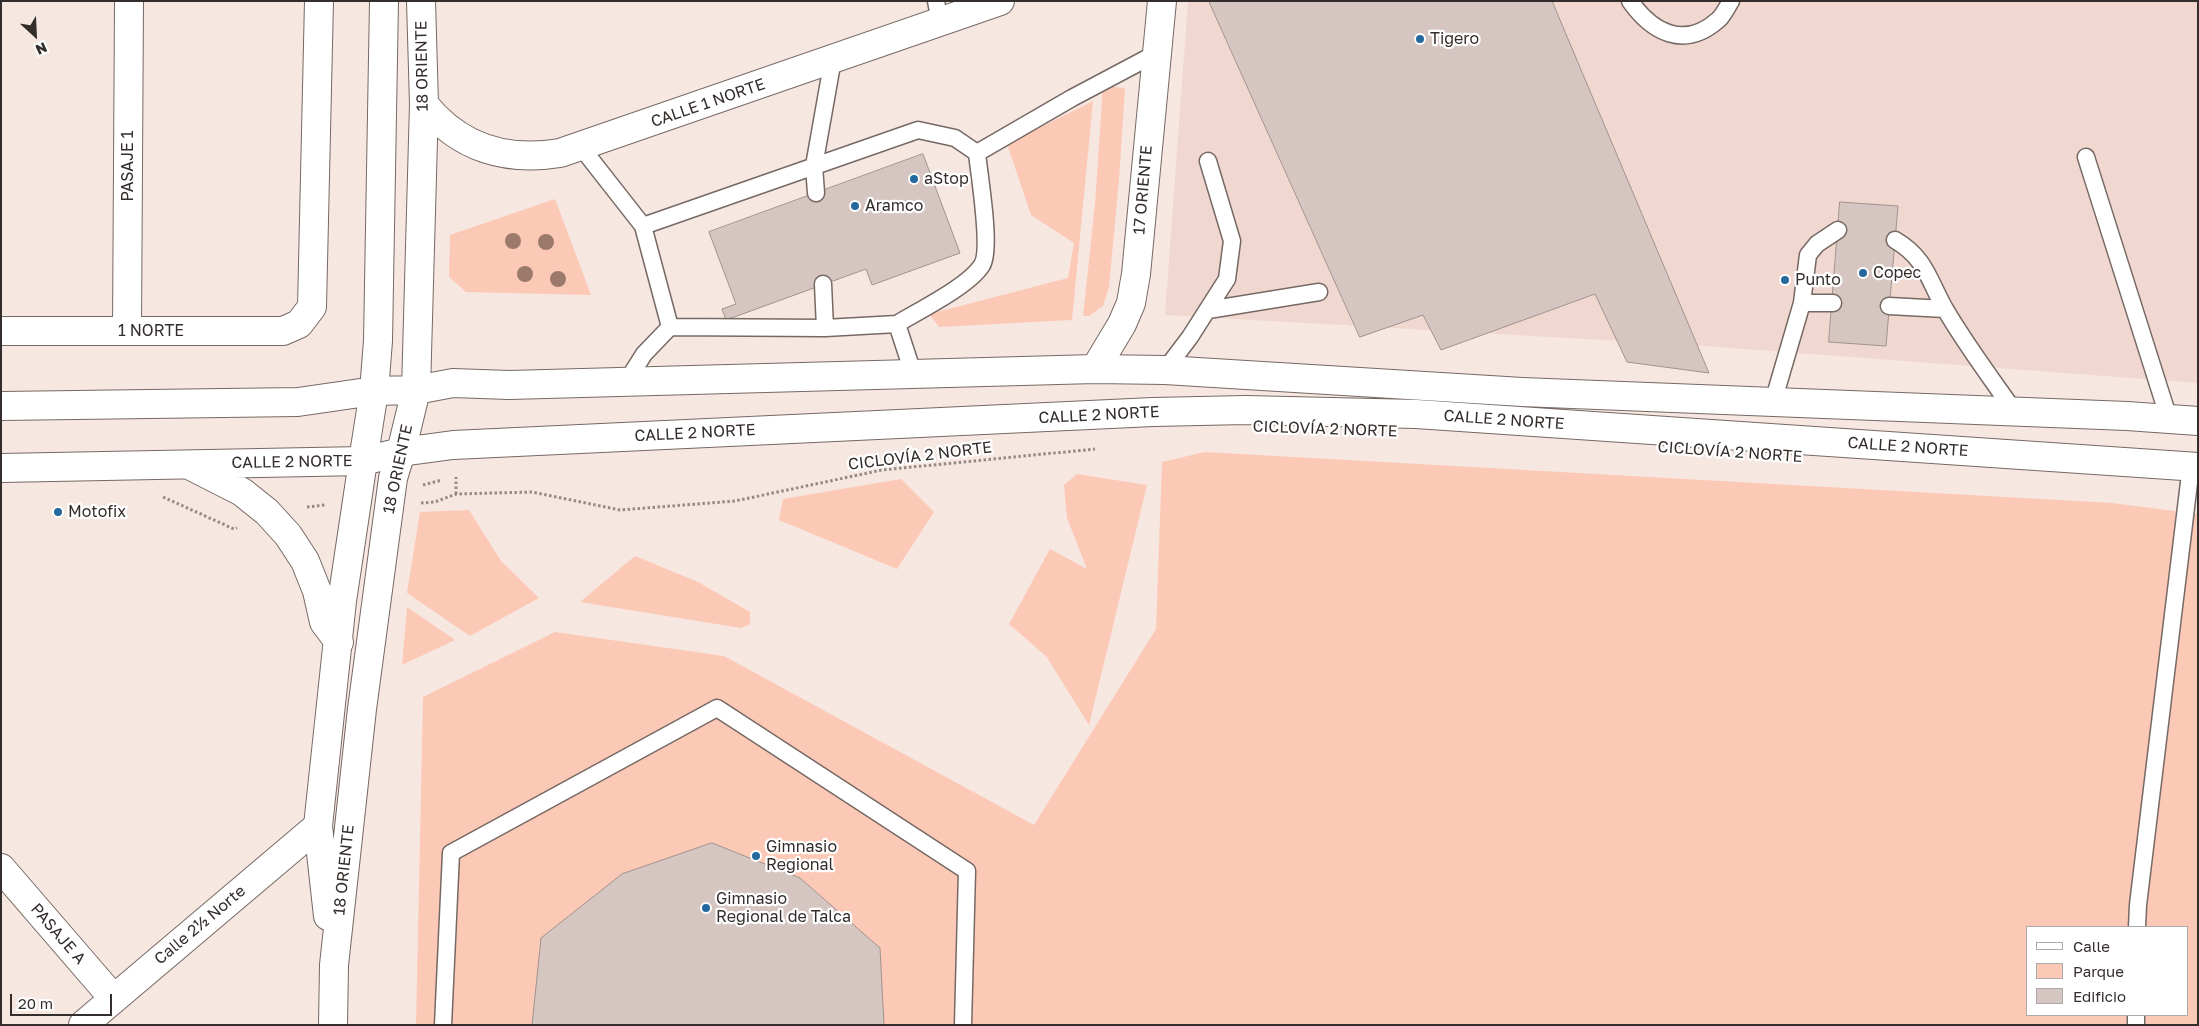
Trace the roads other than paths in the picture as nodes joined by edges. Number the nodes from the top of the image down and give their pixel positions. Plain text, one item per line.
1 (129, 1) edge
2 (319, 1) edge
3 (384, 1) edge
4 (421, 1) edge
5 (1000, 1) edge
6 (1162, 1) edge
7 (1630, 1) edge
8 (1731, 1) edge
9 (938, 12) edge
10 (1155, 54) junction
11 (833, 59) junction
12 (424, 104) junction
13 (581, 147) junction
14 (977, 153) junction
15 (2086, 157) dead end
16 (1208, 161) dead end
17 (814, 166) junction
18 (816, 193) dead end
19 (642, 226) junction
20 (1838, 230) dead end
21 (1895, 240) dead end
22 (823, 284) dead end
23 (1319, 292) dead end
24 (1802, 303) junction
25 (1832, 303) dead end
26 (1889, 306) dead end
27 (1945, 309) junction
28 (1208, 310) junction
29 (897, 324) junction
30 (670, 327) junction
31 (825, 328) junction
32 (1, 331) edge
33 (127, 331) junction
34 (1095, 369) junction
35 (1165, 370) junction
36 (913, 373) junction
37 (627, 381) junction
38 (416, 390) junction
39 (374, 391) junction
40 (1773, 402) junction
41 (1, 406) edge
42 (2014, 412) junction
43 (2169, 419) junction
44 (2198, 421) edge
45 (401, 452) junction
46 (363, 461) junction
47 (189, 465) junction
48 (2194, 467) edge
49 (1, 468) edge
50 (339, 642) junction
51 (318, 826) junction
52 (1, 868) edge
53 (2137, 926) edge
54 (334, 965) junction
55 (114, 999) junction
56 (83, 1025) edge
57 (333, 1025) edge
58 (443, 1025) edge
59 (963, 1025) edge

1 - 33 main road, PASAJE 1
2 - 33 main road, 1 NORTE
3 - 39 main road, 18 ORIENTE
4 - 12 main road, 18 ORIENTE
5 - 9 main road, CALLE 1 NORTE
6 - 10 main road, 17 ORIENTE
7 - 8 lane
9 - 11 main road, CALLE 1 NORTE
10 - 14 lane
10 - 34 main road, 17 ORIENTE
11 - 13 main road, CALLE 1 NORTE
11 - 17 lane
12 - 13 main road, CALLE 1 NORTE
12 - 38 main road, 18 ORIENTE
13 - 19 lane
14 - 17 lane
14 - 29 lane
15 - 43 lane
16 - 28 lane
17 - 18 lane
17 - 19 lane
19 - 30 lane
20 - 24 lane
21 - 27 lane
22 - 31 lane
23 - 28 lane
24 - 25 lane
24 - 40 lane
26 - 27 lane
27 - 42 lane
28 - 35 lane
29 - 31 lane
29 - 36 lane
30 - 31 lane
30 - 37 lane
32 - 33 main road, 1 NORTE
34 - 35 main road, CALLE 2 NORTE
34 - 36 main road, CALLE 2 NORTE
35 - 40 main road, CALLE 2 NORTE
36 - 37 main road, CALLE 2 NORTE
37 - 38 main road, CALLE 2 NORTE
38 - 39 main road, CALLE 2 NORTE
38 - 45 main road, 18 ORIENTE
39 - 41 main road, CALLE 2 NORTE
39 - 46 main road, 18 ORIENTE
40 - 42 main road, CALLE 2 NORTE
42 - 43 main road, CALLE 2 NORTE
43 - 44 main road, CALLE 2 NORTE
45 - 46 main road, CALLE 2 NORTE
45 - 48 main road, CALLE 2 NORTE
45 - 54 main road, 18 ORIENTE
46 - 47 main road, CALLE 2 NORTE
46 - 50 main road, 18 ORIENTE
47 - 49 main road, CALLE 2 NORTE
47 - 50 main road
48 - 53 lane
50 - 51 main road, 18 ORIENTE
51 - 54 main road, 18 ORIENTE
51 - 55 main road, Calle 2½ Norte
52 - 55 main road, PASAJE A
54 - 57 main road, 18 ORIENTE
55 - 56 main road, Calle 2½ Norte
58 - 59 lane

